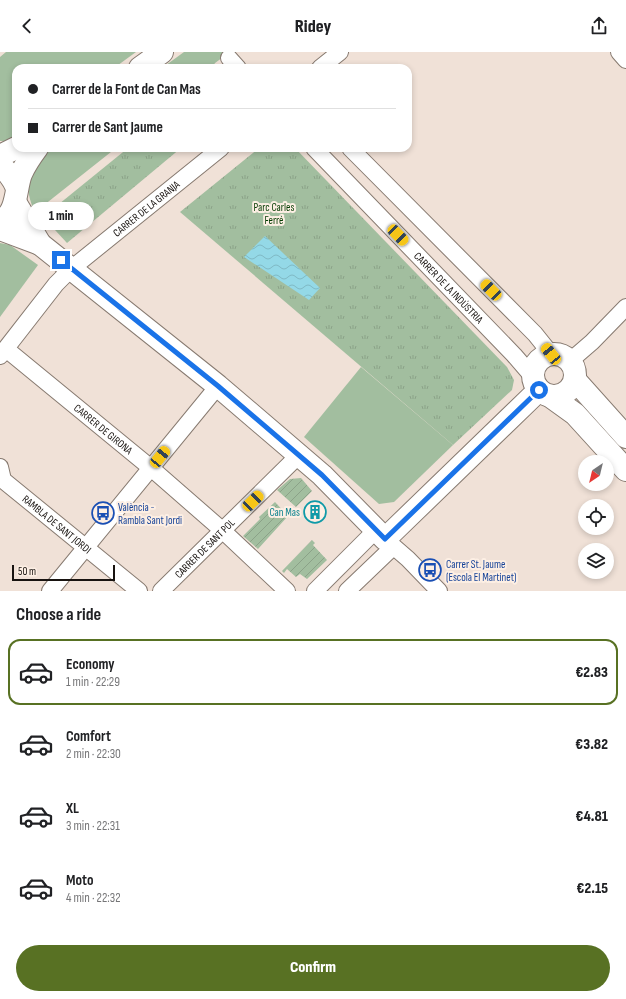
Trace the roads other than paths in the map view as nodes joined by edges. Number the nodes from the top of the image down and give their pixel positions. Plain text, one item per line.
1 (162, 52) edge
2 (340, 52) edge
3 (619, 52) edge
4 (626, 60) edge
5 (146, 64) edge
6 (325, 64) edge
7 (12, 150) edge
8 (35, 152) edge
9 (216, 152) edge
10 (318, 152) edge
11 (354, 152) edge
12 (0, 156) edge
13 (0, 165) edge
14 (16, 195) junction
15 (0, 221) edge
16 (0, 229) edge
17 (40, 244) junction
18 (71, 269) junction
19 (626, 307) edge
20 (3, 353) edge
21 (565, 365) junction
22 (218, 386) junction
23 (541, 387) junction
24 (626, 437) edge
25 (299, 455) junction
26 (0, 467) edge
27 (151, 468) junction
28 (626, 470) edge
29 (222, 530) junction
30 (385, 538) junction
31 (86, 547) junction
32 (50, 591) edge
33 (139, 591) edge
34 (161, 591) edge
35 (287, 591) edge
36 (315, 591) edge
37 (347, 591) edge
38 (430, 591) edge
39 (439, 591) edge

1 - 5 street
2 - 6 street
3 - 4 street
7 - 12 street
8 - 14 street
9 - 18 street, CARRER DE LA GRANJA
10 - 23 street, CARRER DE LA INDÚSTRIA
11 - 21 street
13 - 14 street
14 - 15 street
14 - 17 street
16 - 17 street
17 - 18 street
18 - 20 street
18 - 22 street
19 - 21 street
20 - 27 street, CARRER DE GIRONA
21 - 23 street
21 - 23 street
21 - 24 street
22 - 25 street
22 - 27 street
23 - 28 street, CARRER DE LA INDÚSTRIA
23 - 30 street
25 - 29 street, CARRER DE SANT POL
25 - 30 street
26 - 31 street, RAMBLA DE SANT JORDI
27 - 29 street, CARRER DE GIRONA
27 - 31 street
29 - 34 street, CARRER DE SANT POL
29 - 35 street, CARRER DE GIRONA
30 - 36 street
30 - 37 street
30 - 38 street
30 - 39 street
31 - 32 street
31 - 33 street, RAMBLA DE SANT JORDI

